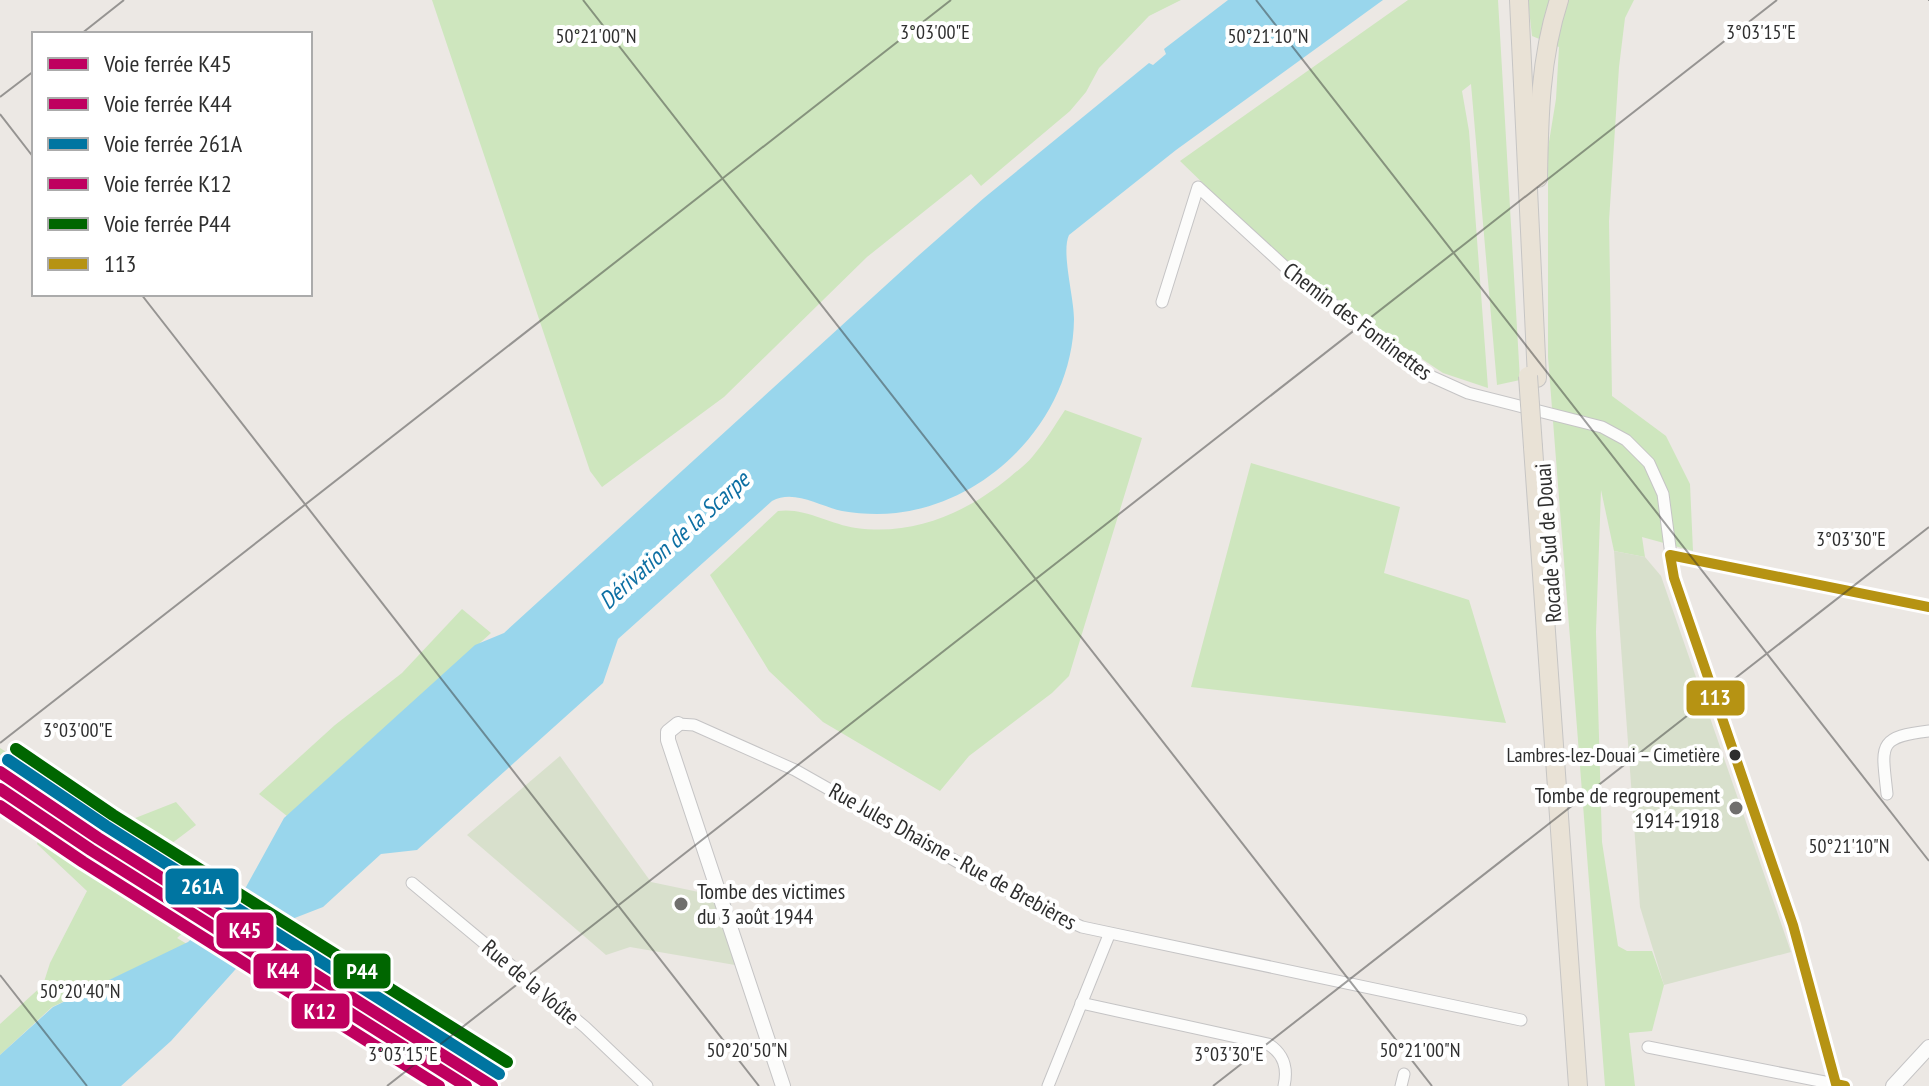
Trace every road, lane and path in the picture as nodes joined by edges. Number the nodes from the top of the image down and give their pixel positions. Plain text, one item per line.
1 (1510, 0) edge
2 (1519, 0) edge
3 (1559, 0) edge
4 (1162, 302) dead end
5 (1534, 321) junction
6 (1532, 377) junction
7 (1537, 447) junction
8 (1670, 555) junction
9 (1929, 607) edge
10 (678, 724) joint
11 (1929, 731) edge
12 (1887, 794) dead end
13 (412, 883) dead end
14 (1109, 935) junction
15 (1081, 1003) junction
16 (1521, 1020) dead end
17 (1648, 1047) dead end
18 (1929, 1047) edge
19 (1840, 1085) edge
20 (647, 1086) edge
21 (783, 1086) edge
22 (1048, 1086) edge
23 (1284, 1086) edge
24 (1578, 1086) edge
25 (1587, 1086) edge
26 (1893, 1086) edge

1 - 6 highway, Rocade Sud de Douai
2 - 5 highway, Rocade Sud de Douai
3 - 5 highway
4 - 8 street, Chemin des Fontinettes
5 - 6 highway, Rocade Sud de Douai
6 - 7 highway, Rocade Sud de Douai
7 - 24 highway, Rocade Sud de Douai
7 - 25 highway, Rocade Sud de Douai
8 - 9 street
8 - 19 street
10 - 14 street, Rue Jules Dhaisne - Rue de Brebières
10 - 21 street
11 - 12 street
13 - 20 street, Rue de la Voûte
14 - 15 street
14 - 16 street, Rue Jules Dhaisne - Rue de Brebières
15 - 22 street
15 - 23 street
17 - 19 street
18 - 26 street

